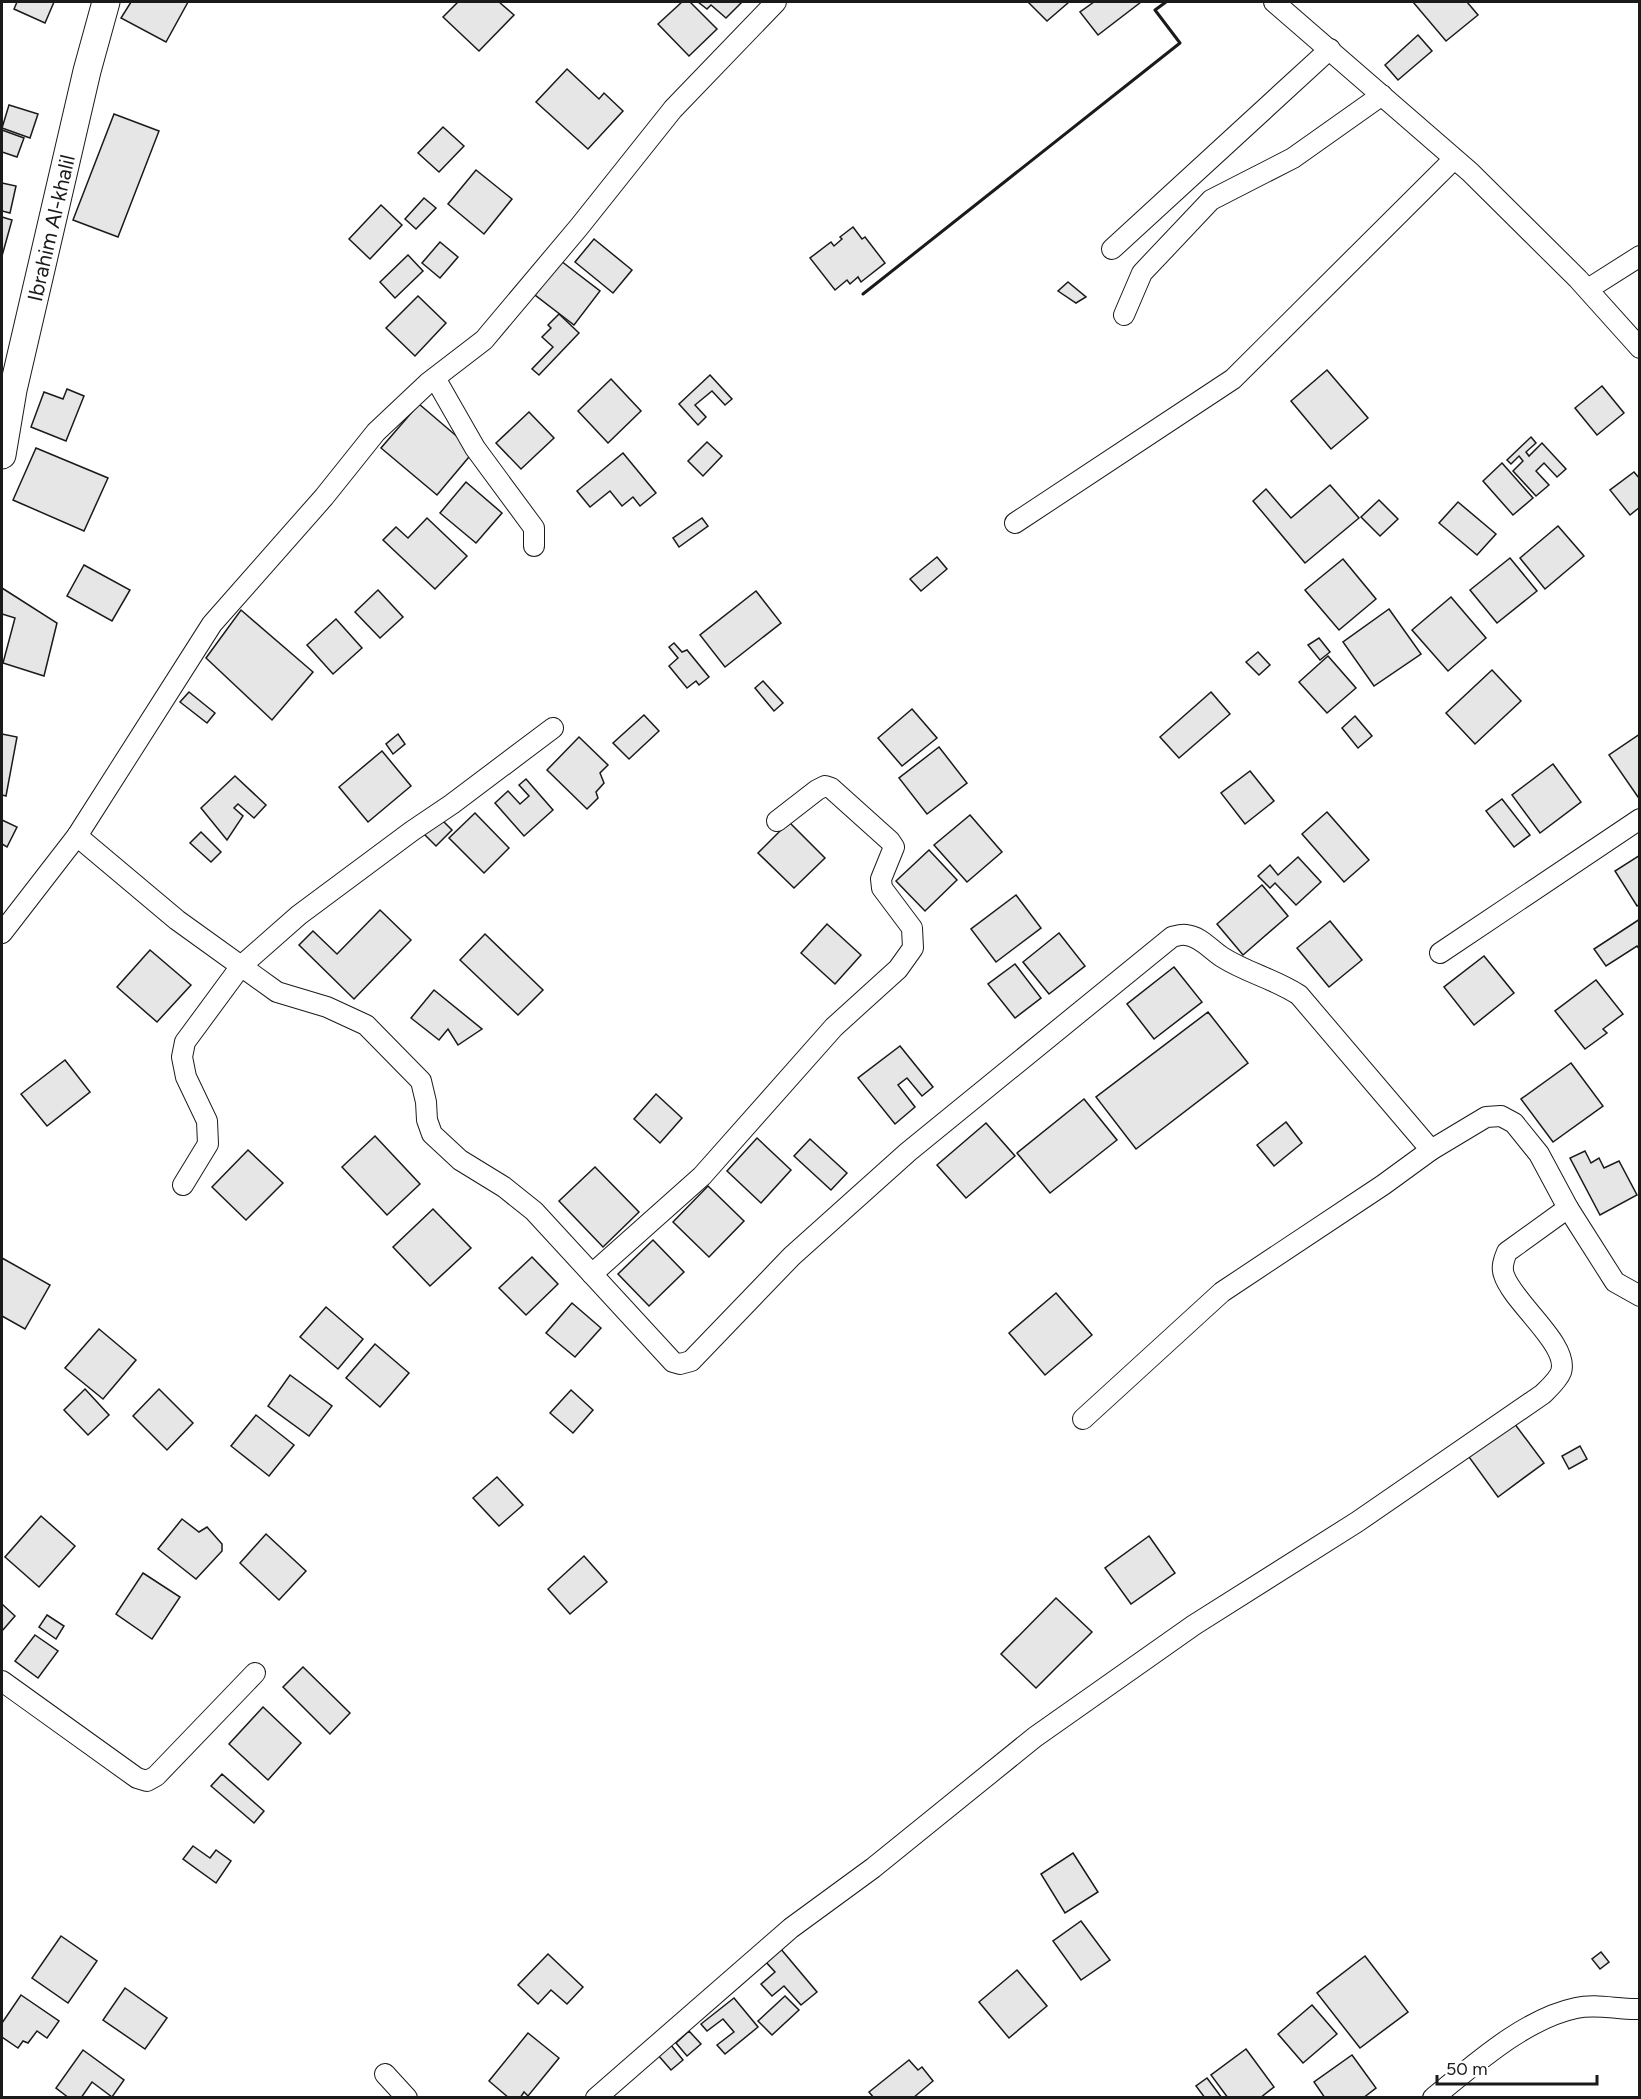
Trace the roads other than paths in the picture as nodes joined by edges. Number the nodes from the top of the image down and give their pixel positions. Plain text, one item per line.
1 (106, 2) edge
2 (776, 2) edge
3 (1274, 2) edge
4 (1330, 49) junction
5 (1382, 95) junction
6 (1455, 159) junction
7 (1112, 249) dead end
8 (1640, 256) edge
9 (1588, 289) junction
10 (1124, 315) dead end
11 (1640, 348) edge
12 (435, 378) junction
13 (7, 387) edge
14 (2, 455) edge
15 (1015, 522) dead end
16 (534, 546) dead end
17 (553, 728) dead end
18 (1640, 819) edge
19 (777, 821) dead end
20 (77, 836) junction
21 (2, 933) edge
22 (1440, 952) dead end
23 (241, 966) junction
24 (1431, 1150) junction
25 (183, 1185) dead end
26 (1568, 1208) junction
27 (591, 1274) junction
28 (1640, 1296) edge
29 (1083, 1419) dead end
30 (255, 1673) dead end
31 (2, 1681) edge
32 (1640, 2008) edge
33 (385, 2074) dead end
34 (407, 2097) edge
35 (596, 2097) edge
36 (1433, 2097) edge

1 - 13 street, Ibrahim Al-khalil
2 - 12 street
3 - 4 street
4 - 5 street
4 - 7 street
5 - 6 street
5 - 10 street
6 - 9 street
6 - 15 street
8 - 9 street
9 - 11 street
12 - 16 street
12 - 20 street
13 - 14 street, Ibrahim Al-khalil
17 - 23 street
18 - 22 street
19 - 27 street
20 - 21 street
20 - 23 street
23 - 25 street
23 - 27 street
24 - 26 street
24 - 27 street
24 - 29 street
26 - 28 street
26 - 35 street
30 - 31 street
32 - 36 street
33 - 34 street

